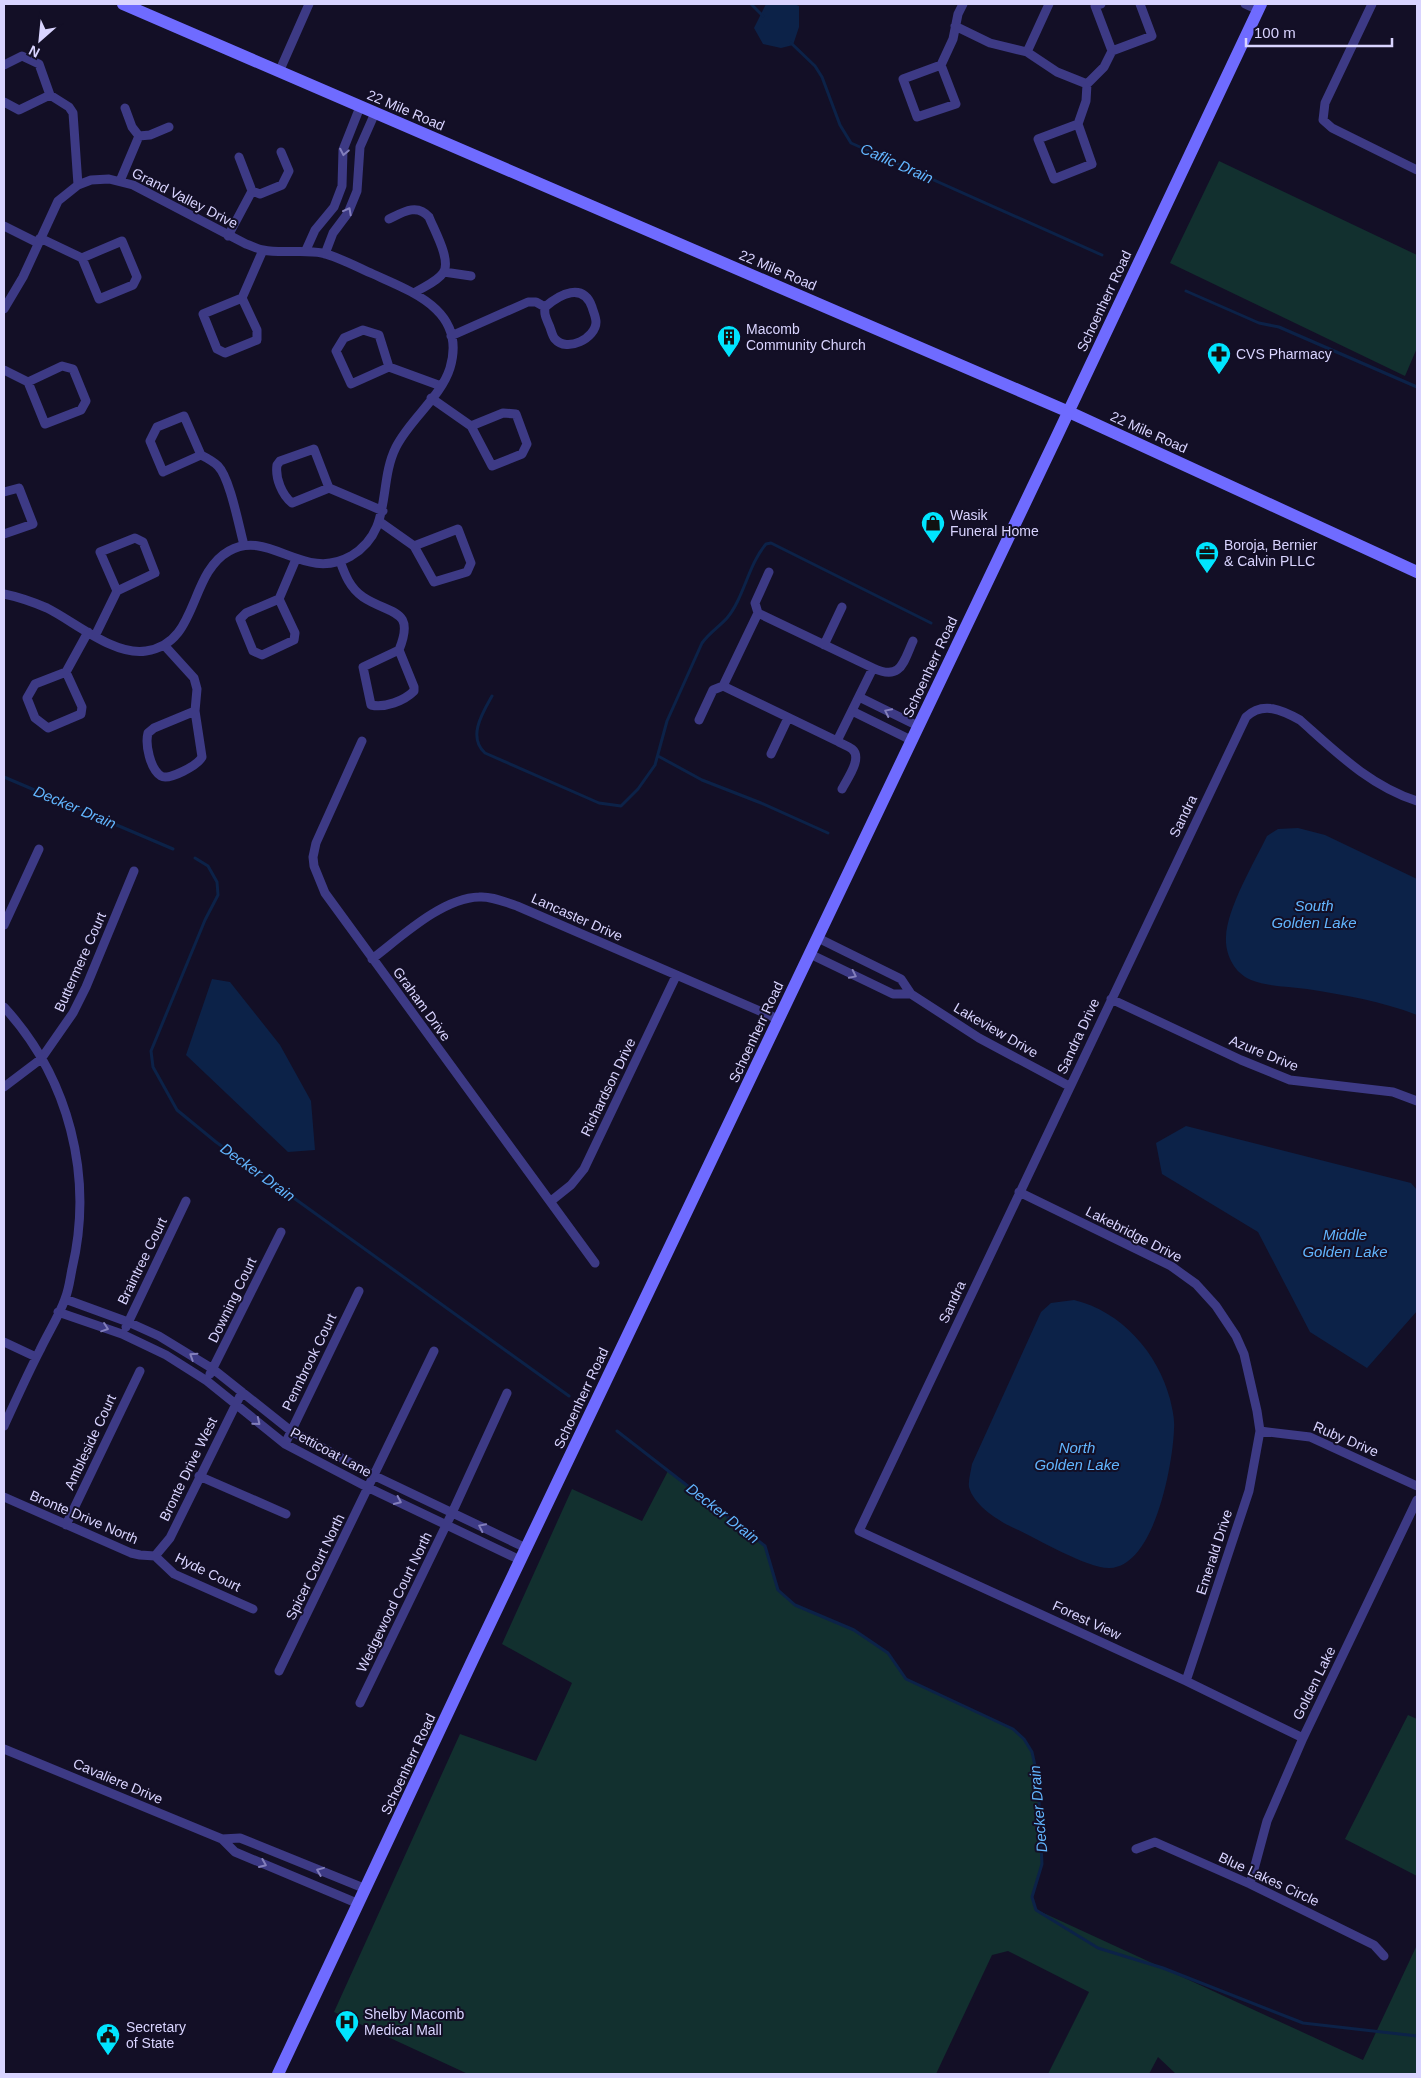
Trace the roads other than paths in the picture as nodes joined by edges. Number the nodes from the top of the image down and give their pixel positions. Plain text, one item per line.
1 (123, 4) edge
2 (310, 4) edge
3 (963, 4) edge
4 (1049, 4) edge
5 (1101, 4) edge
6 (1140, 4) edge
7 (1245, 4) edge
8 (1372, 4) edge
9 (1260, 7) edge
10 (955, 26) junction
11 (1112, 51) junction
12 (1027, 52) junction
13 (4, 65) edge
14 (941, 66) junction
15 (279, 72) junction
16 (1087, 84) junction
17 (50, 95) junction
18 (4, 102) edge
19 (360, 107) junction
20 (125, 108) dead end
21 (375, 113) junction
22 (1078, 124) junction
23 (169, 127) dead end
24 (139, 136) junction
25 (281, 152) dead end
26 (239, 158) dead end
27 (1417, 170) edge
28 (120, 181) junction
29 (78, 186) junction
30 (342, 186) junction
31 (252, 191) junction
32 (357, 191) junction
33 (389, 219) dead end
34 (4, 226) edge
35 (228, 236) junction
36 (39, 240) junction
37 (263, 250) junction
38 (306, 250) junction
39 (325, 254) junction
40 (82, 258) junction
41 (444, 272) junction
42 (471, 276) dead end
43 (414, 293) junction
44 (242, 298) junction
45 (545, 307) junction
46 (4, 309) edge
47 (451, 336) junction
48 (389, 368) junction
49 (4, 370) edge
50 (28, 382) junction
51 (441, 386) junction
52 (431, 398) junction
53 (1069, 412) junction
54 (471, 426) junction
55 (201, 456) junction
56 (329, 488) junction
57 (4, 492) edge
58 (383, 511) junction
59 (380, 522) junction
60 (4, 534) edge
61 (244, 545) junction
62 (414, 546) junction
63 (296, 559) junction
64 (340, 561) junction
65 (769, 572) dead end
66 (1417, 572) edge
67 (117, 592) junction
68 (4, 594) edge
69 (279, 599) junction
70 (842, 607) dead end
71 (758, 613) junction
72 (92, 634) junction
73 (913, 641) dead end
74 (164, 645) junction
75 (824, 645) junction
76 (399, 650) junction
77 (873, 668) junction
78 (66, 672) junction
79 (722, 686) junction
80 (859, 697) junction
81 (195, 711) junction
82 (852, 711) junction
83 (788, 718) junction
84 (698, 720) dead end
85 (918, 726) junction
86 (912, 740) junction
87 (362, 741) dead end
88 (837, 742) junction
89 (771, 754) dead end
90 (842, 789) dead end
91 (1417, 801) edge
92 (39, 849) dead end
93 (134, 871) dead end
94 (4, 925) edge
95 (818, 938) junction
96 (810, 954) junction
97 (372, 959) junction
98 (676, 976) junction
99 (911, 994) junction
100 (1111, 999) junction
101 (4, 1007) edge
102 (778, 1018) junction
103 (41, 1059) junction
104 (1070, 1086) junction
105 (4, 1087) edge
106 (1417, 1101) edge
107 (1019, 1192) junction
108 (186, 1201) dead end
109 (551, 1201) junction
110 (281, 1232) dead end
111 (595, 1263) dead end
112 (359, 1292) dead end
113 (65, 1299) junction
114 (58, 1312) junction
115 (128, 1322) junction
116 (122, 1334) junction
117 (4, 1342) edge
118 (434, 1351) dead end
119 (36, 1357) junction
120 (213, 1369) junction
121 (140, 1371) dead end
122 (206, 1381) junction
123 (242, 1392) junction
124 (507, 1393) dead end
125 (236, 1404) junction
126 (4, 1426) edge
127 (291, 1431) junction
128 (1260, 1431) junction
129 (285, 1444) junction
130 (199, 1476) junction
131 (375, 1476) junction
132 (1417, 1486) edge
133 (369, 1488) junction
134 (4, 1497) edge
135 (1417, 1500) edge
136 (452, 1513) junction
137 (286, 1514) dead end
138 (66, 1525) junction
139 (447, 1525) junction
140 (859, 1531) joint
141 (526, 1548) junction
142 (155, 1556) junction
143 (520, 1560) junction
144 (252, 1609) dead end
145 (279, 1671) dead end
146 (1186, 1681) junction
147 (360, 1703) dead end
148 (1303, 1738) junction
149 (4, 1749) edge
150 (222, 1839) junction
151 (1136, 1848) dead end
152 (1250, 1884) junction
153 (366, 1889) junction
154 (359, 1904) junction
155 (1384, 1956) dead end
156 (278, 2074) edge

1 - 15 street, 22 Mile Road
2 - 15 street
3 - 10 street
4 - 12 street
5 - 11 street
6 - 11 street
7 - 9 street
8 - 27 street
9 - 53 street, Schoenherr Road
10 - 12 street
10 - 14 street
11 - 16 street
12 - 16 street
13 - 17 street
14 - 14 street
15 - 19 street, 22 Mile Road
16 - 22 street
17 - 18 street
17 - 29 street
19 - 21 street, 22 Mile Road
19 -> 30 street
20 - 24 street
21 - 32 street
21 - 53 street, 22 Mile Road
22 - 22 street
23 - 24 street
24 - 28 street
25 - 31 street
26 - 31 street
28 - 29 street, Grand Valley Drive
28 - 35 street, Grand Valley Drive
29 - 36 street, Grand Valley Drive
30 - 32 street
30 - 38 street
31 - 35 street
39 -> 32 street
33 - 41 street
34 - 36 street
35 - 37 street, Grand Valley Drive
36 - 40 street
36 - 46 street, Grand Valley Drive
37 - 38 street, Grand Valley Drive
37 - 44 street
38 - 39 street, Grand Valley Drive
39 - 43 street, Grand Valley Drive
40 - 40 street
41 - 42 street
41 - 43 street
43 - 47 street, Grand Valley Drive
44 - 44 street
45 - 45 street
45 - 47 street
47 - 51 street, Grand Valley Drive
48 - 48 street
48 - 51 street
49 - 50 street
50 - 50 street
51 - 52 street, Grand Valley Drive
52 - 54 street
52 - 58 street, Grand Valley Drive
53 - 66 street, 22 Mile Road
53 - 85 street, Schoenherr Road
54 - 54 street
55 - 55 street
55 - 61 street
56 - 56 street
56 - 58 street
57 - 60 street
58 - 59 street, Grand Valley Drive
59 - 62 street
59 - 64 street, Grand Valley Drive
61 - 63 street, Grand Valley Drive
61 - 74 street
62 - 62 street
63 - 64 street, Grand Valley Drive
63 - 69 street
64 - 76 street
65 - 71 street
67 - 67 street
67 - 72 street
68 - 72 street
69 - 69 street
70 - 75 street
71 - 75 street
71 - 79 street
72 - 74 street
72 - 78 street
73 - 77 street
74 - 81 street
75 - 77 street
76 - 76 street
77 - 80 street
78 - 78 street
79 - 83 street
79 - 84 street
80 - 82 street
85 -> 80 street
81 - 81 street
82 - 86 street
82 - 88 street
83 - 88 street
83 - 89 street
85 - 86 street, Schoenherr Road
86 - 95 street, Schoenherr Road
87 - 97 street, Graham Drive
88 - 90 street
91 - 100 street, Sandra
92 - 94 street
93 - 103 street, Buttermere Court
95 - 96 street, Schoenherr Road
95 - 99 street, Lakeview Drive
96 -> 99 street, Lakeview Drive
96 - 102 street, Schoenherr Road
97 - 98 street, Lancaster Drive
97 - 109 street, Graham Drive
98 - 102 street, Lancaster Drive
98 - 109 street, Richardson Drive
99 - 104 street, Lakeview Drive
100 - 104 street, Sandra Drive
100 - 106 street, Azure Drive
101 - 103 street
102 - 141 street, Schoenherr Road
103 - 105 street, Buttermere Court
103 - 113 street
104 - 107 street, Sandra
107 - 128 street, Lakebridge Drive
107 - 140 street, Sandra
108 - 115 street, Braintree Court
109 - 111 street, Graham Drive
110 - 120 street, Downing Court
112 - 127 street, Pennbrook Court
113 - 114 street
113 - 115 street, Petticoat Lane
114 -> 116 street, Petticoat Lane
114 - 119 street
115 - 116 street, Braintree Court
120 -> 115 street, Petticoat Lane
116 - 122 street, Petticoat Lane
117 - 119 street
118 - 131 street, Spicer Court North
119 - 126 street
120 - 122 street, Downing Court
120 - 123 street, Petticoat Lane
121 - 138 street, Ambleside Court
122 - 125 street, Petticoat Lane
123 - 125 street, Bronte Drive West
123 - 127 street, Petticoat Lane
124 - 136 street, Wedgewood Court North
125 -> 129 street, Petticoat Lane
125 - 130 street, Bronte Drive West
127 - 129 street, Pennbrook Court
127 - 131 street, Petticoat Lane
128 - 132 street, Ruby Drive
128 - 146 street, Emerald Drive
129 - 133 street, Petticoat Lane
130 - 137 street
130 - 142 street, Bronte Drive West
131 - 133 street, Spicer Court North
131 - 136 street, Petticoat Lane
133 -> 139 street, Petticoat Lane
133 - 145 street, Spicer Court North
134 - 138 street, Bronte Drive North
135 - 148 street, Golden Lake
136 - 139 street, Wedgewood Court North
141 -> 136 street, Petticoat Lane
138 - 142 street, Bronte Drive North
139 - 143 street, Petticoat Lane
139 - 147 street, Wedgewood Court North
140 - 146 street, Forest View
141 - 143 street, Schoenherr Road
142 - 144 street, Hyde Court
143 - 153 street, Schoenherr Road
146 - 148 street, Forest View
148 - 152 street, Golden Lake
149 - 150 street, Cavaliere Drive
153 -> 150 street, Cavaliere Drive
150 -> 154 street, Cavaliere Drive
151 - 152 street, Blue Lakes Circle
152 - 155 street, Blue Lakes Circle
153 - 154 street, Schoenherr Road
154 - 156 street, Schoenherr Road

